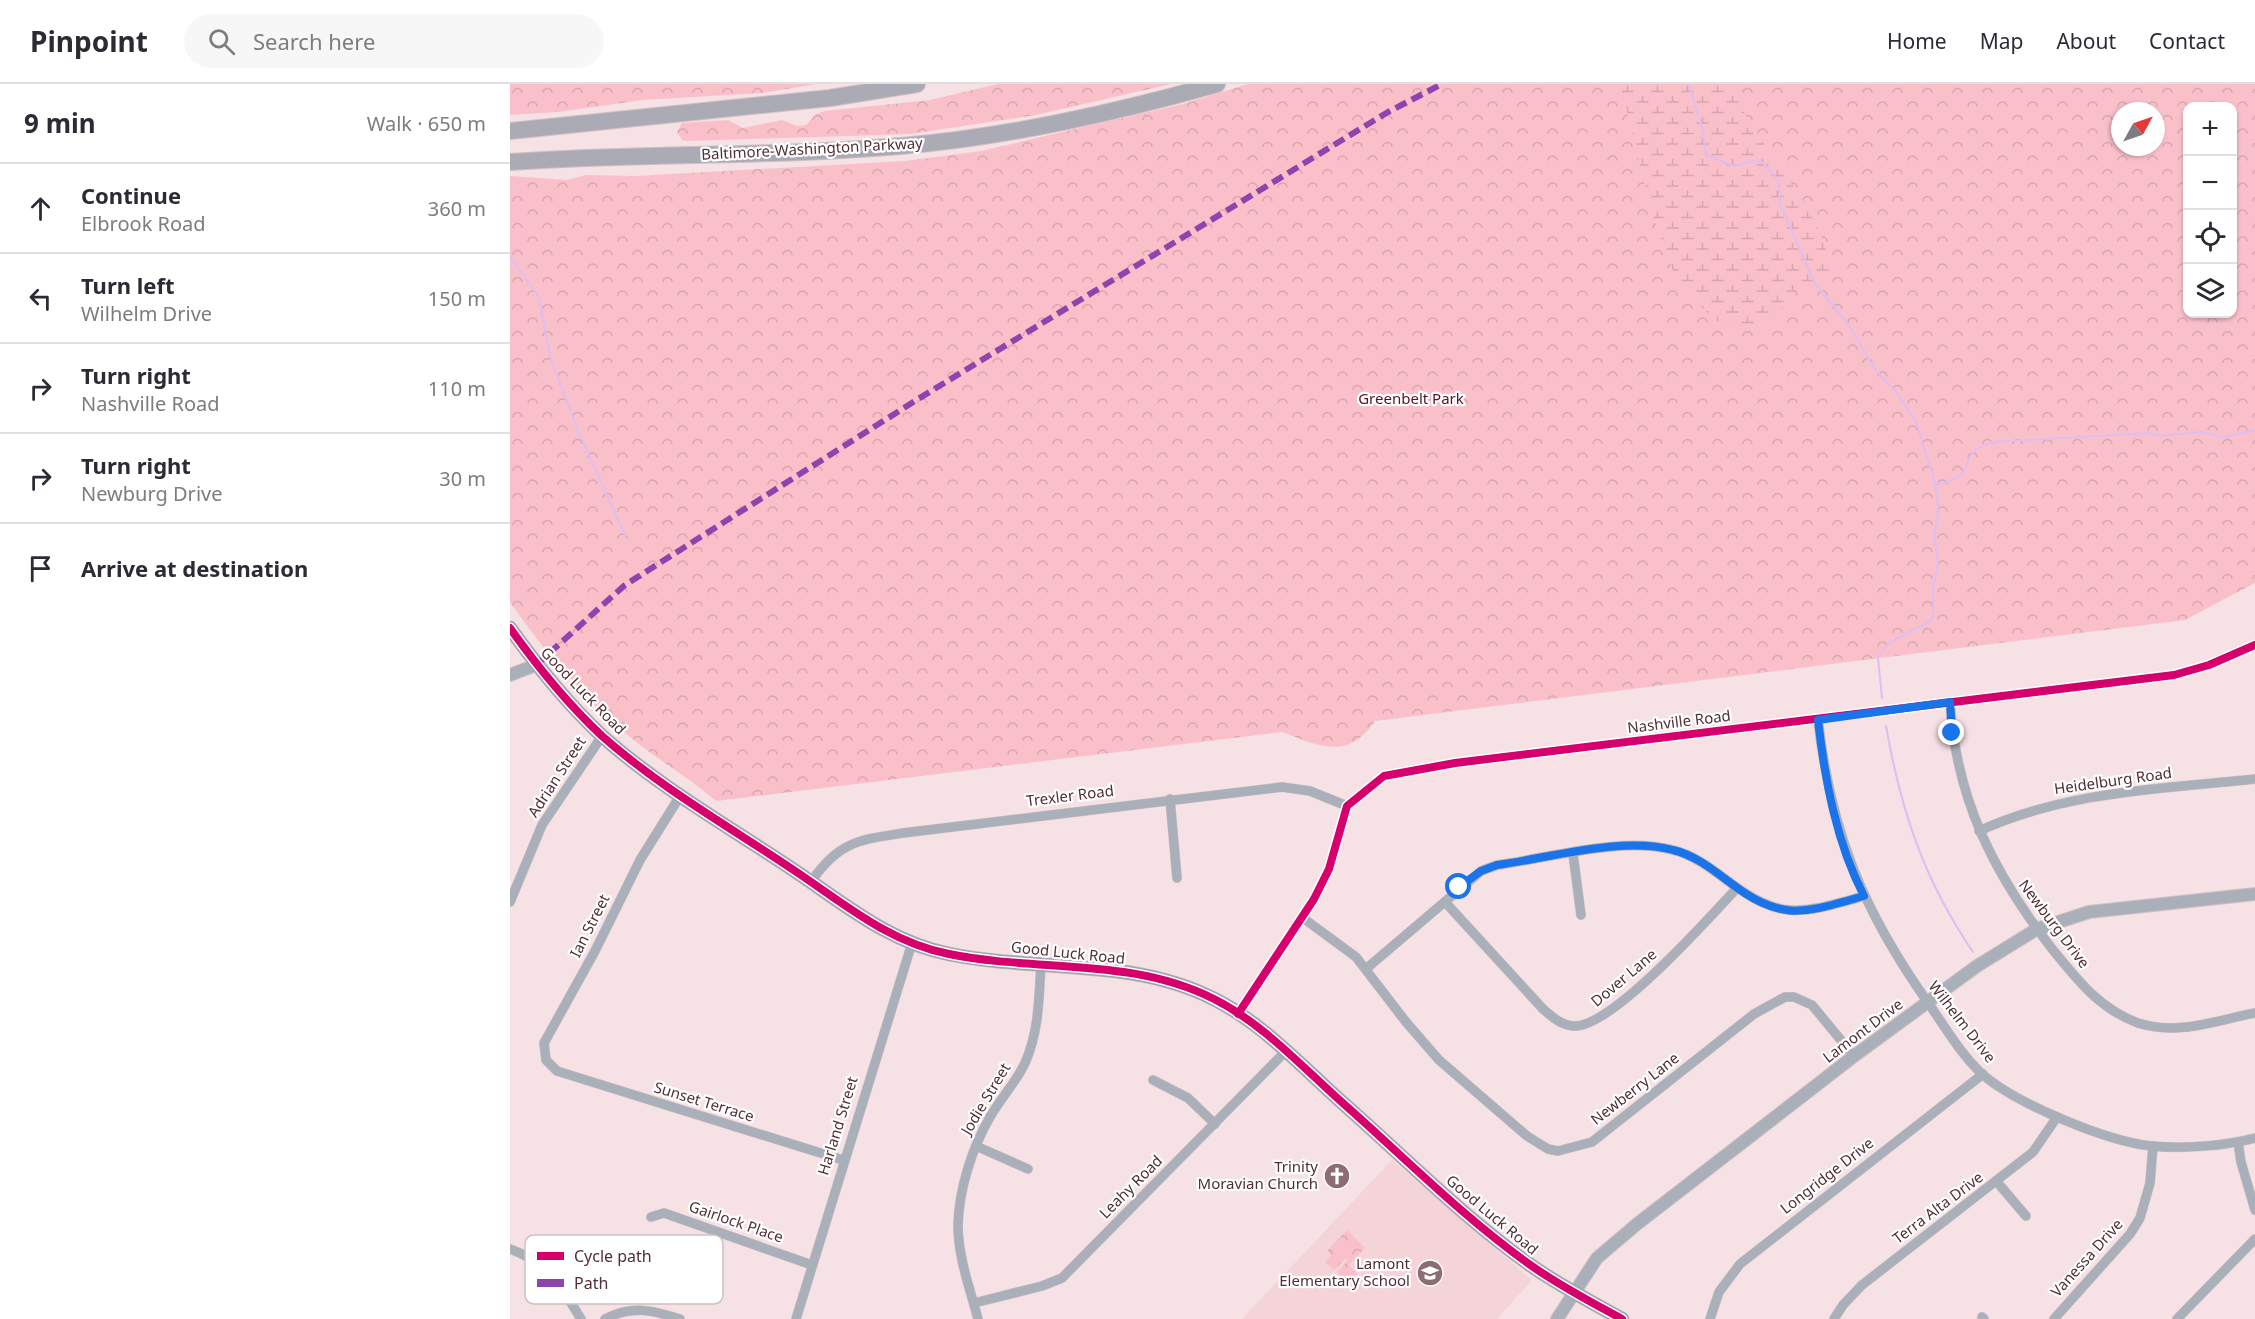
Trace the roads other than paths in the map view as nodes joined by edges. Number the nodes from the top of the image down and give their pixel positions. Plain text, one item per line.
1 (917, 84) edge
2 (1217, 84) edge
3 (510, 131) edge
4 (510, 162) edge
5 (510, 628) edge
6 (2255, 645) edge
7 (536, 664) junction
8 (510, 675) edge
9 (1950, 702) junction
10 (1818, 720) junction
11 (602, 736) junction
12 (2255, 779) edge
13 (681, 796) junction
14 (1170, 799) junction
15 (1347, 806) junction
16 (1979, 831) junction
17 (1573, 854) junction
18 (1176, 878) dead end
19 (811, 882) junction
20 (1737, 888) junction
21 (2255, 894) edge
22 (1864, 896) junction
23 (510, 902) edge
24 (1445, 902) junction
25 (1581, 915) dead end
26 (1303, 918) junction
27 (2037, 929) junction
28 (912, 943) junction
29 (1041, 964) junction
30 (1366, 968) junction
31 (1928, 1002) junction
32 (2255, 1013) edge
33 (1238, 1014) junction
34 (1285, 1052) junction
35 (1854, 1056) junction
36 (557, 1071) joint
37 (1983, 1074) junction
38 (1153, 1080) dead end
39 (2057, 1117) junction
40 (1215, 1124) junction
41 (2255, 1138) edge
42 (2238, 1142) junction
43 (976, 1146) junction
44 (2153, 1146) junction
45 (843, 1160) junction
46 (1028, 1169) dead end
47 (1997, 1182) junction
48 (2255, 1210) edge
49 (2025, 1216) dead end
50 (651, 1217) dead end
51 (2255, 1239) edge
52 (510, 1249) edge
53 (525, 1256) edge
54 (812, 1265) junction
55 (1574, 1292) junction
56 (974, 1303) junction
57 (570, 1304) edge
58 (581, 1319) edge
59 (604, 1319) edge
60 (680, 1319) edge
61 (796, 1319) edge
62 (978, 1319) edge
63 (1557, 1319) edge
64 (1622, 1319) edge
65 (1710, 1319) edge
66 (1834, 1319) edge
67 (2054, 1319) edge
68 (2177, 1319) edge

1 - 3 highway
2 - 4 highway, Baltimore-Washington Parkway
5 - 7 main road, Good Luck Road
6 - 9 street, Nashville Road
7 - 8 street
7 - 11 main road, Good Luck Road
9 - 10 street, Nashville Road
9 - 16 street, Newburg Drive
10 - 15 street, Nashville Road
10 - 22 street, Wilhelm Drive
11 - 13 main road, Good Luck Road
11 - 23 street, Adrian Street
12 - 16 street, Heidelburg Road
13 - 19 main road, Good Luck Road
13 - 36 street, Ian Street
14 - 15 street, Trexler Road
14 - 18 street
14 - 19 street, Trexler Road
15 - 26 street
16 - 27 street, Newburg Drive
17 - 20 street
17 - 24 street
17 - 25 street
19 - 28 main road, Good Luck Road
20 - 22 street
20 - 24 street, Dover Lane
21 - 27 street, Lamont Drive
22 - 31 street, Wilhelm Drive
24 - 30 street
26 - 30 street, Newberry Lane
26 - 33 street
27 - 31 street, Lamont Drive
27 - 32 street, Newburg Drive
28 - 29 main road, Good Luck Road
28 - 45 street, Harland Street
29 - 33 main road, Good Luck Road
29 - 43 street, Jodie Street
30 - 35 street, Newberry Lane
31 - 35 street, Lamont Drive
31 - 37 street, Wilhelm Drive
33 - 34 main road, Good Luck Road
34 - 40 street, Leahy Road
34 - 55 main road, Good Luck Road
35 - 55 street, Lamont Drive
36 - 45 street, Sunset Terrace
37 - 39 street, Wilhelm Drive
37 - 65 street, Longridge Drive
38 - 40 street
39 - 44 street, Wilhelm Drive
39 - 47 street, Terra Alta Drive
40 - 56 street, Leahy Road
41 - 42 street, Wilhelm Drive
42 - 44 street, Wilhelm Drive
42 - 48 street
43 - 46 street
43 - 56 street, Jodie Street
44 - 67 street, Vanessa Drive
45 - 54 street, Harland Street
47 - 49 street
47 - 66 street, Terra Alta Drive
50 - 54 street, Gairlock Place
51 - 68 street
52 - 53 street
54 - 61 street, Harland Street
55 - 63 street, Lamont Drive
55 - 64 main road, Good Luck Road
56 - 62 street, Jodie Street
57 - 58 street
59 - 60 street

